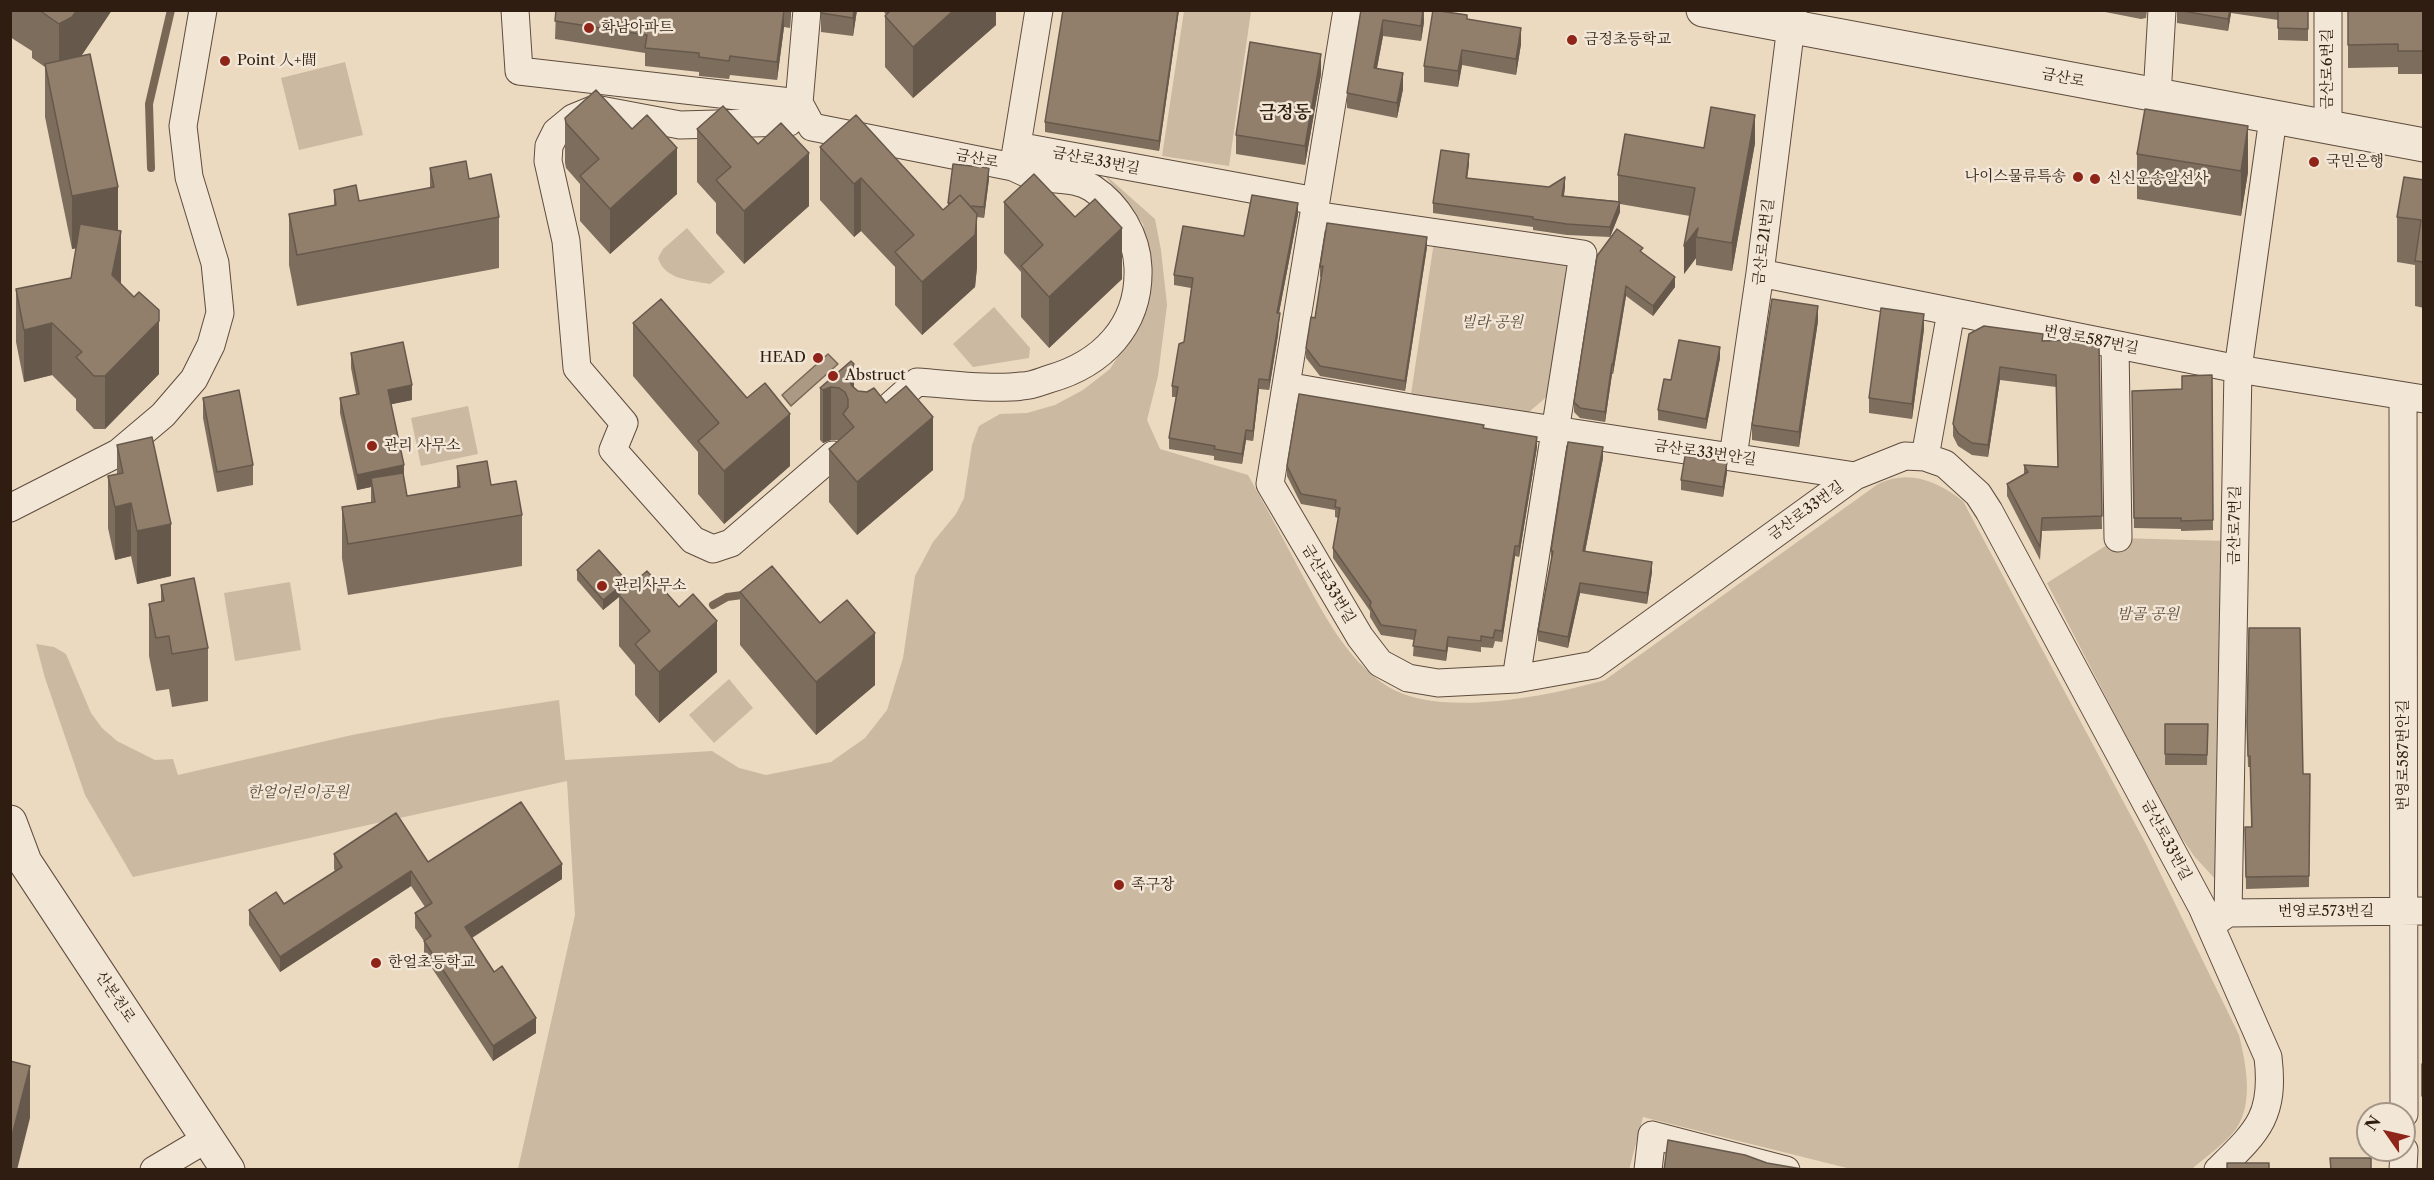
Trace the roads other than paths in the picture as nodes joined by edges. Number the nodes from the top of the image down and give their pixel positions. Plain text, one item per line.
1 (203, 10) edge
2 (515, 10) edge
3 (807, 10) edge
4 (1040, 10) edge
5 (1347, 10) edge
6 (1703, 10) edge
7 (2162, 10) edge
8 (2328, 10) edge
9 (1792, 19) edge
10 (2157, 96) junction
11 (799, 103) junction
12 (2273, 118) junction
13 (2328, 128) junction
14 (2424, 145) edge
15 (1015, 156) junction
16 (1315, 208) junction
17 (1761, 273) junction
18 (1951, 312) junction
19 (2115, 345) junction
20 (2238, 369) junction
21 (1286, 386) junction
22 (2413, 397) edge
23 (864, 429) edge
24 (1555, 431) junction
25 (833, 455) edge
26 (1733, 457) junction
27 (1925, 457) junction
28 (1855, 476) junction
29 (10, 508) edge
30 (2118, 538) dead end
31 (1516, 678) junction
32 (10, 822) edge
33 (2414, 911) edge
34 (2220, 919) junction
35 (2405, 1102) edge
36 (208, 1138) junction
37 (154, 1170) edge
38 (228, 1170) edge
39 (1648, 1170) edge
40 (1786, 1170) edge
41 (2218, 1170) edge

1 - 29 street
2 - 11 street
3 - 11 street
4 - 15 street, 금산로
5 - 16 street, 금산로33번길
6 - 9 street, 금산로
7 - 10 street
8 - 13 street, 금산로6번길
9 - 10 street, 금산로
9 - 17 street, 금산로21번길
10 - 12 street, 금산로
11 - 15 street, 금산로
11 - 25 street
12 - 13 street, 금산로
12 - 20 street, 금산로7번길
13 - 14 street, 금산로
15 - 16 street, 금산로33번길
15 - 23 street
16 - 21 street, 금산로33번길
16 - 24 street, 금산로33번길
17 - 18 street, 번영로587번길
17 - 26 street, 금산로21번길
18 - 19 street, 번영로587번길
18 - 27 street
19 - 20 street, 번영로587번길
19 - 30 street
20 - 22 street, 번영로587번길
20 - 34 street, 금산로7번길
21 - 24 street, 금산로33번안길
21 - 31 street, 금산로33번길
22 - 33 street, 번영로587번안길
24 - 26 street, 금산로33번안길
24 - 31 street
26 - 28 street, 금산로33번안길
27 - 28 street, 금산로33번길
27 - 34 street, 금산로33번길
28 - 31 street, 금산로33번길
32 - 36 street, 산본천로
33 - 34 street, 번영로573번길
33 - 35 street, 번영로587번안길
34 - 41 street, 금산로33번길
36 - 37 street
36 - 38 street, 산본천로
39 - 40 street

